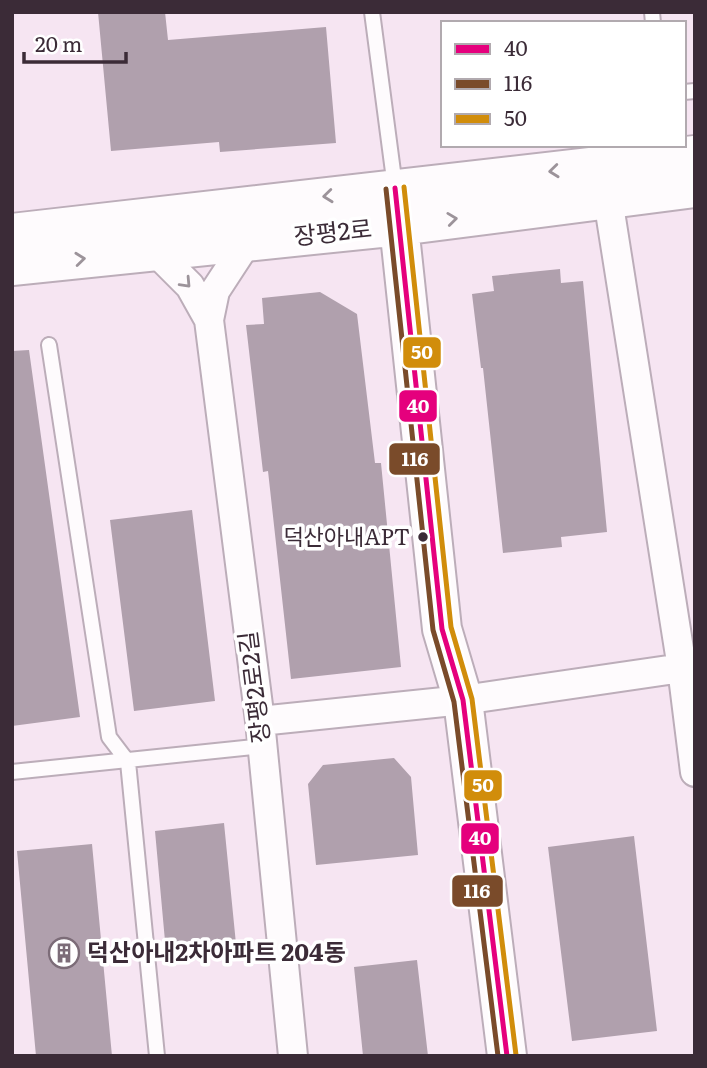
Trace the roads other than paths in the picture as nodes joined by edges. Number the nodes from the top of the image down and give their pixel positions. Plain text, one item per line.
1 (372, 12) edge
2 (695, 155) edge
3 (606, 183) junction
4 (395, 188) junction
5 (695, 188) edge
6 (400, 226) junction
7 (12, 233) edge
8 (247, 242) junction
9 (155, 251) junction
10 (12, 266) edge
11 (209, 320) junction
12 (49, 345) dead end
13 (682, 668) junction
14 (463, 700) junction
15 (261, 734) junction
16 (128, 762) junction
17 (12, 772) edge
18 (695, 772) edge
19 (157, 1056) edge
20 (293, 1056) edge
21 (506, 1056) edge

1 - 4 lane
2 - 3 street, 장평2로
3 -> 4 street, 장평2로
3 - 5 street, 장평2로
6 -> 3 street, 장평2로
3 - 13 street
4 - 6 street
4 -> 7 street, 장평2로
6 - 8 street, 장평2로
6 - 14 street
8 - 9 street, 장평2로
8 - 11 street
10 -> 9 street, 장평2로
9 -> 11 street
11 - 15 street, 장평2로2길
12 - 16 lane
13 - 14 street
13 - 18 street
14 - 15 street
14 - 21 street
15 - 16 lane
15 - 20 street, 장평2로2길
16 - 17 lane
16 - 19 lane

